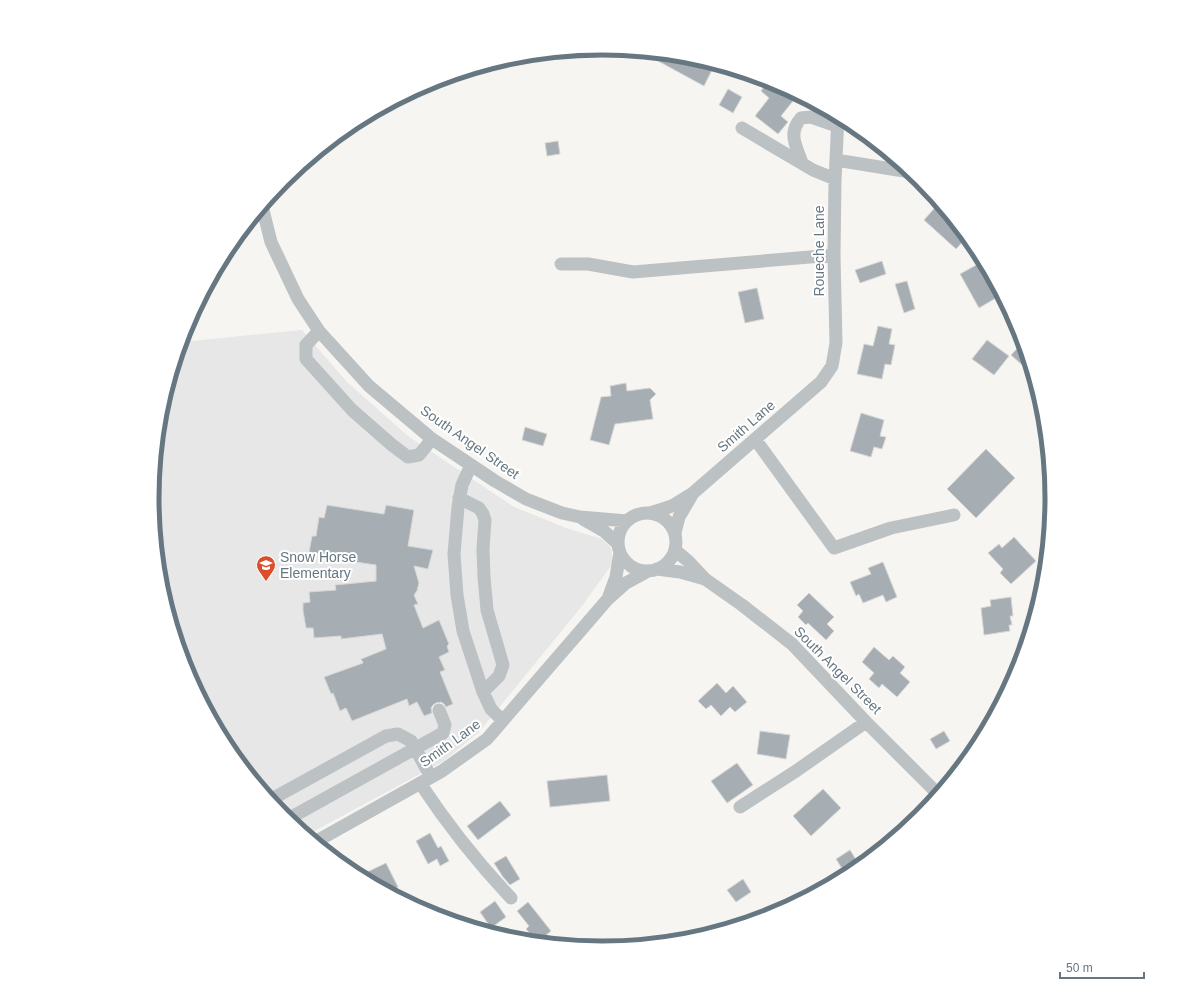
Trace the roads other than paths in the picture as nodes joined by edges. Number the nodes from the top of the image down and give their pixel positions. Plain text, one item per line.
1 (834, 120) edge
2 (838, 123) edge
3 (742, 128) dead end
4 (836, 160) junction
5 (802, 163) junction
6 (900, 170) edge
7 (835, 179) junction
8 (264, 213) edge
9 (834, 255) junction
10 (561, 264) dead end
11 (319, 330) junction
12 (820, 382) joint
13 (432, 439) junction
14 (755, 440) junction
15 (471, 465) junction
16 (693, 493) junction
17 (460, 498) junction
18 (650, 513) junction
19 (954, 515) dead end
20 (580, 517) junction
21 (627, 521) junction
22 (675, 533) junction
23 (619, 548) junction
24 (675, 550) junction
25 (652, 570) junction
26 (705, 579) junction
27 (607, 600) junction
28 (483, 692) junction
29 (439, 710) dead end
30 (502, 720) junction
31 (866, 722) junction
32 (415, 749) junction
33 (425, 780) junction
34 (935, 791) edge
35 (276, 797) edge
36 (740, 807) dead end
37 (294, 816) edge
38 (320, 839) edge
39 (511, 898) dead end

1 - 5 street
2 - 4 street, Roueche Lane
3 - 5 street
4 - 6 street
4 - 7 street, Roueche Lane
5 - 7 street
7 - 9 street, Roueche Lane
8 - 11 street, South Angel Street
9 - 10 street
9 - 12 street, Roueche Lane
11 - 13 street, South Angel Street
11 - 13 street
12 - 14 street, Smith Lane
13 - 15 street, South Angel Street
14 - 16 street, Smith Lane
14 - 19 street
15 - 17 street
15 - 20 street, South Angel Street
16 - 18 street, Smith Lane
16 - 22 street, Smith Lane
17 - 28 street
17 - 28 street
18 - 21 street
18 - 22 street
20 - 21 street, South Angel Street
20 - 23 street, South Angel Street
21 - 23 street
22 - 24 street
23 - 25 street
23 - 27 street, Smith Lane
24 - 25 street
24 - 26 street, South Angel Street
25 - 26 street, South Angel Street
25 - 27 street, Smith Lane
26 - 31 street, South Angel Street
27 - 30 street, Smith Lane
28 - 30 street
29 - 32 street
30 - 33 street, Smith Lane
31 - 34 street, South Angel Street
31 - 36 street
32 - 33 street
32 - 35 street
32 - 37 street
33 - 38 street, Smith Lane
33 - 39 street

